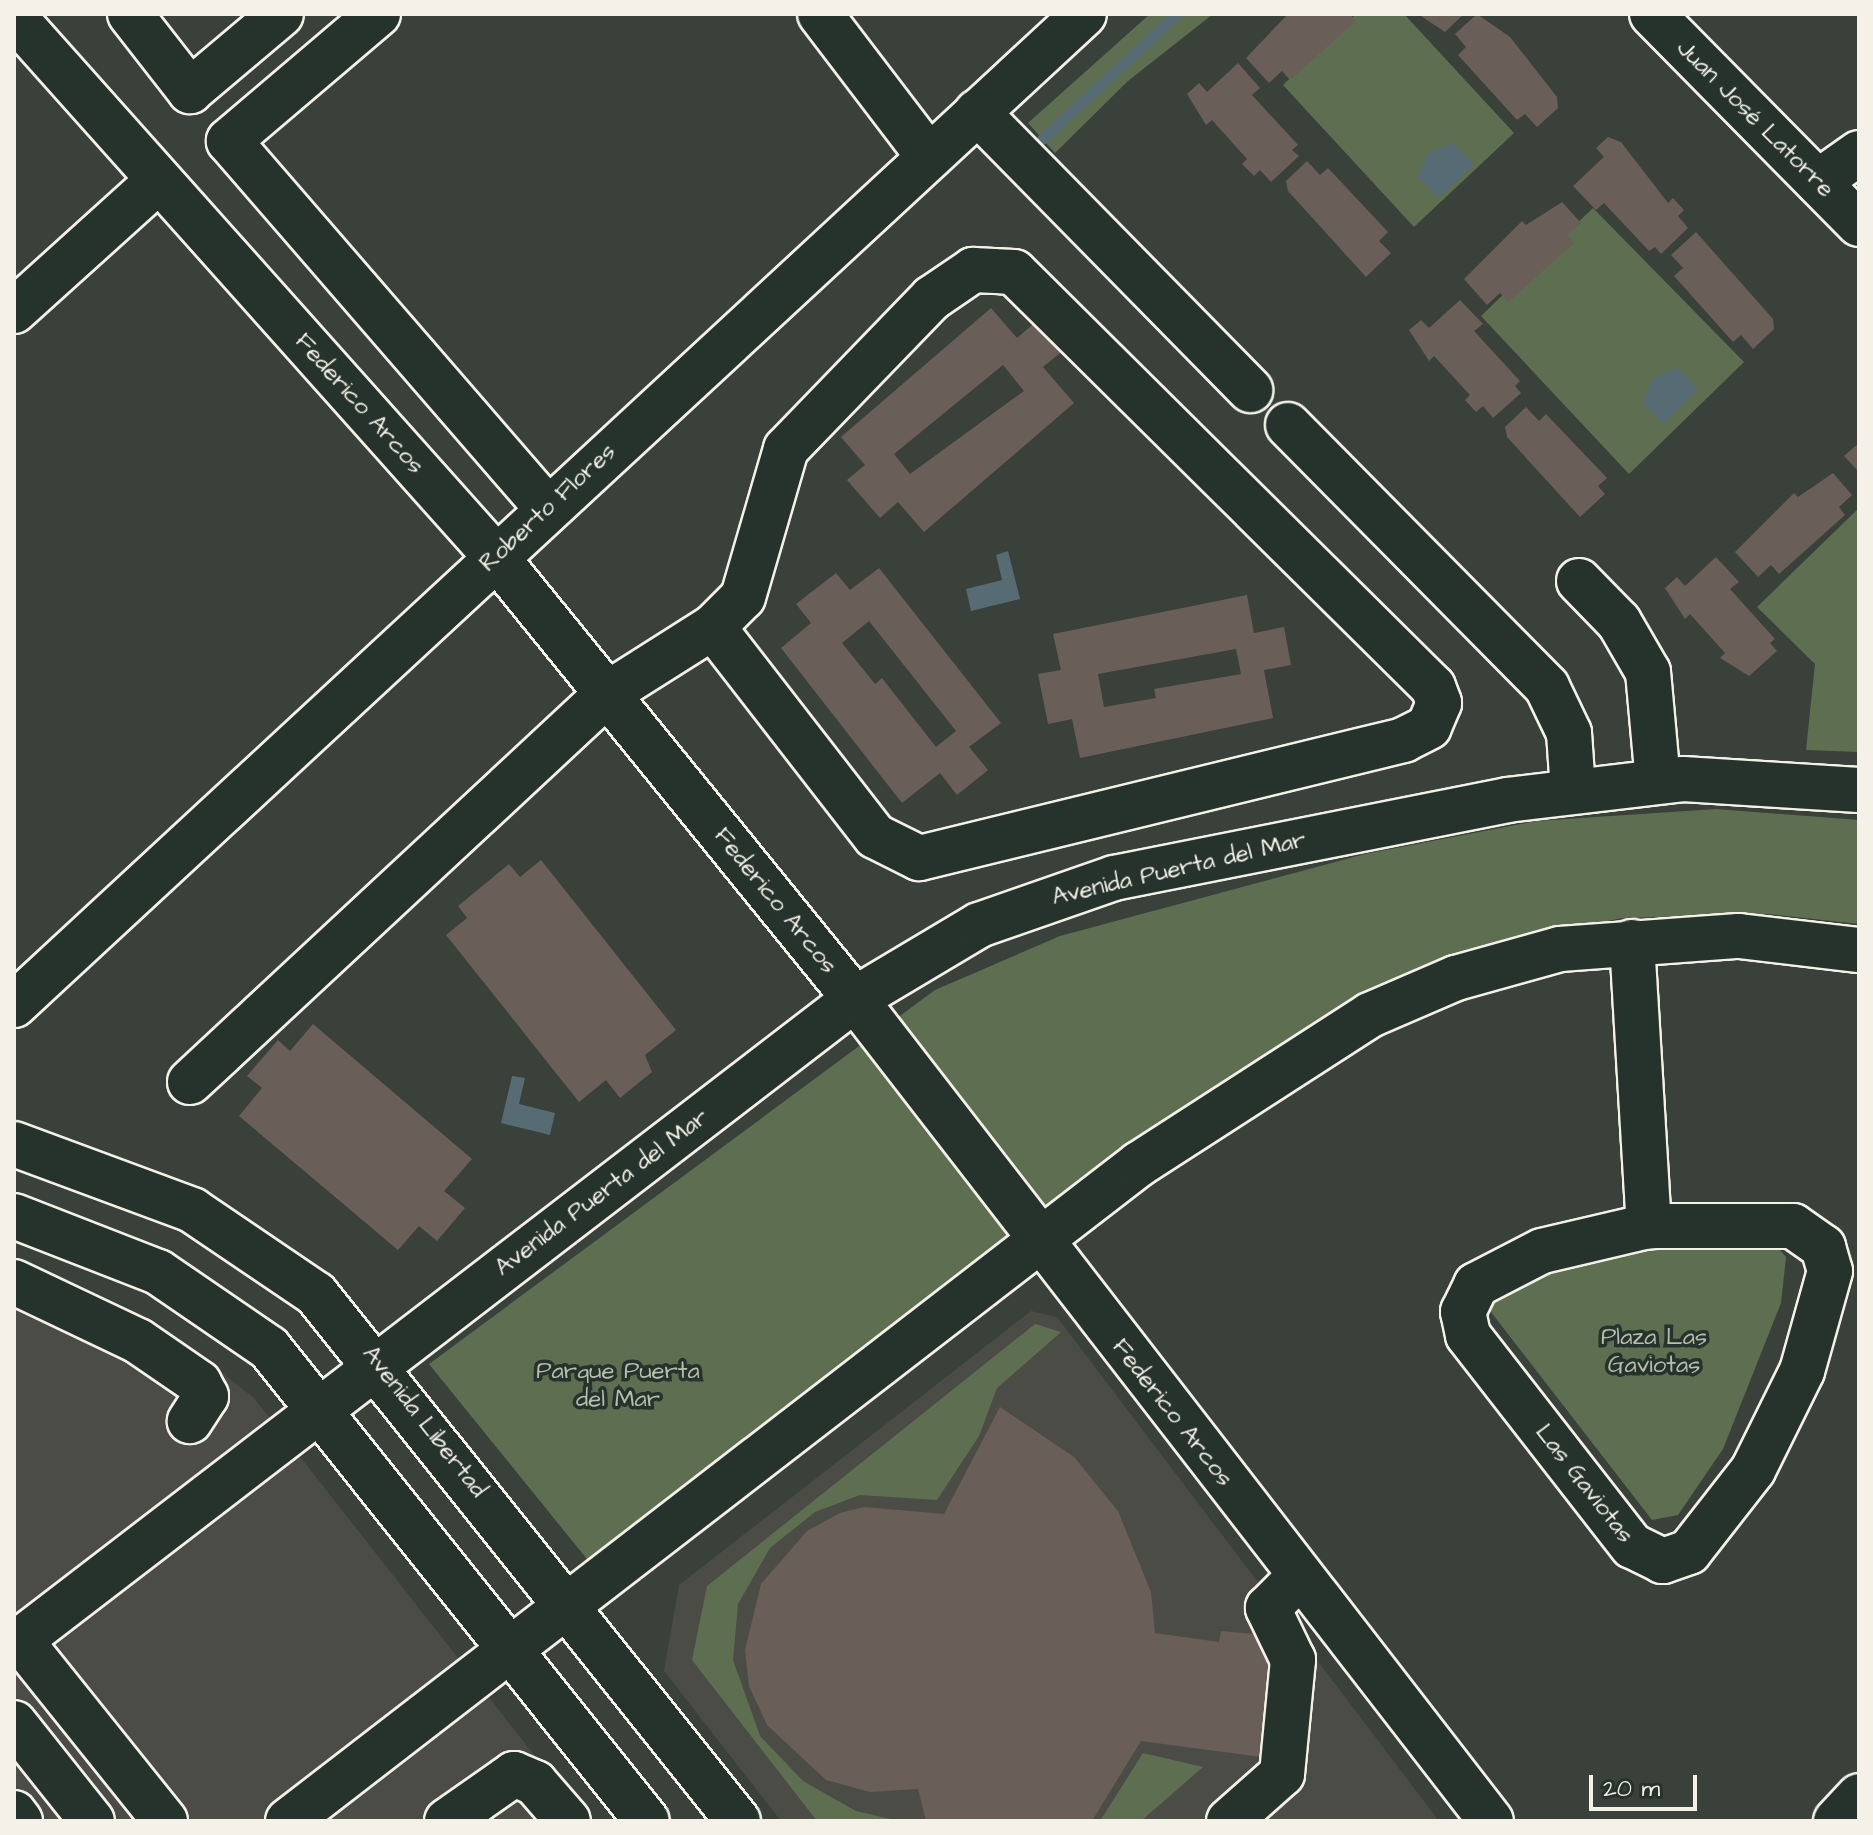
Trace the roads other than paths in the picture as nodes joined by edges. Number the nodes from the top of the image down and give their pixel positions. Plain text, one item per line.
1 (130, 14) edge
2 (281, 14) edge
3 (378, 14) edge
4 (820, 14) edge
5 (1652, 14) edge
6 (1063, 21) edge
7 (19, 35) edge
8 (977, 112) junction
9 (1859, 153) edge
10 (929, 157) junction
11 (158, 181) junction
12 (1818, 182) junction
13 (1859, 224) edge
14 (14, 311) edge
15 (1250, 390) dead end
16 (1288, 425) dead end
17 (547, 508) junction
18 (496, 557) junction
19 (1579, 581) dead end
20 (713, 627) junction
21 (607, 694) junction
22 (1658, 781) junction
23 (1573, 790) junction
24 (1859, 790) edge
25 (1632, 942) junction
26 (1859, 950) edge
27 (855, 999) junction
28 (14, 1005) edge
29 (190, 1082) dead end
30 (14, 1144) edge
31 (14, 1216) edge
32 (1649, 1226) junction
33 (1038, 1241) junction
34 (14, 1282) edge
35 (377, 1364) junction
36 (323, 1409) junction
37 (190, 1421) dead end
38 (1300, 1576) junction
39 (569, 1605) junction
40 (17, 1642) edge
41 (513, 1649) junction
42 (14, 1723) edge
43 (1859, 1796) edge
44 (14, 1813) edge
45 (20, 1821) edge
46 (92, 1821) edge
47 (165, 1821) edge
48 (288, 1821) edge
49 (447, 1821) edge
50 (568, 1821) edge
51 (647, 1821) edge
52 (738, 1821) edge
53 (1229, 1821) edge
54 (1491, 1821) edge
55 (1836, 1821) edge

1 - 2 street
3 - 17 street
4 - 10 street
5 - 12 street, Juan José Latorre
6 - 8 street, Roberto Flores
7 - 11 street, Federico Arcos
8 - 10 street, Roberto Flores
8 - 15 street
9 - 12 street
10 - 17 street, Roberto Flores
11 - 14 street
11 - 18 street, Federico Arcos
12 - 13 street, Juan José Latorre
16 - 23 street
17 - 18 street, Roberto Flores
18 - 21 street, Federico Arcos
18 - 28 street, Roberto Flores
19 - 22 street
20 - 20 street
20 - 21 street
21 - 27 street, Federico Arcos
21 - 29 street
22 - 23 street, Avenida Puerta del Mar
22 - 24 street, Avenida Puerta del Mar
23 - 27 street, Avenida Puerta del Mar
25 - 26 street
25 - 32 street
25 - 33 street
27 - 33 street, Federico Arcos
27 - 35 street, Avenida Puerta del Mar
30 - 35 street, Avenida Libertad
31 - 36 street
32 - 32 street, Las Gaviotas
33 - 38 street, Federico Arcos
33 - 39 street
34 - 37 street
35 - 36 street, Avenida Puerta del Mar
35 - 39 street, Avenida Libertad
36 - 40 street, Avenida Puerta del Mar
36 - 41 street
38 - 53 street
38 - 54 street, Federico Arcos
39 - 41 street
39 - 52 street, Avenida Libertad
40 - 47 street
41 - 48 street
41 - 51 street
42 - 46 street
43 - 55 street
44 - 45 street
49 - 50 street

